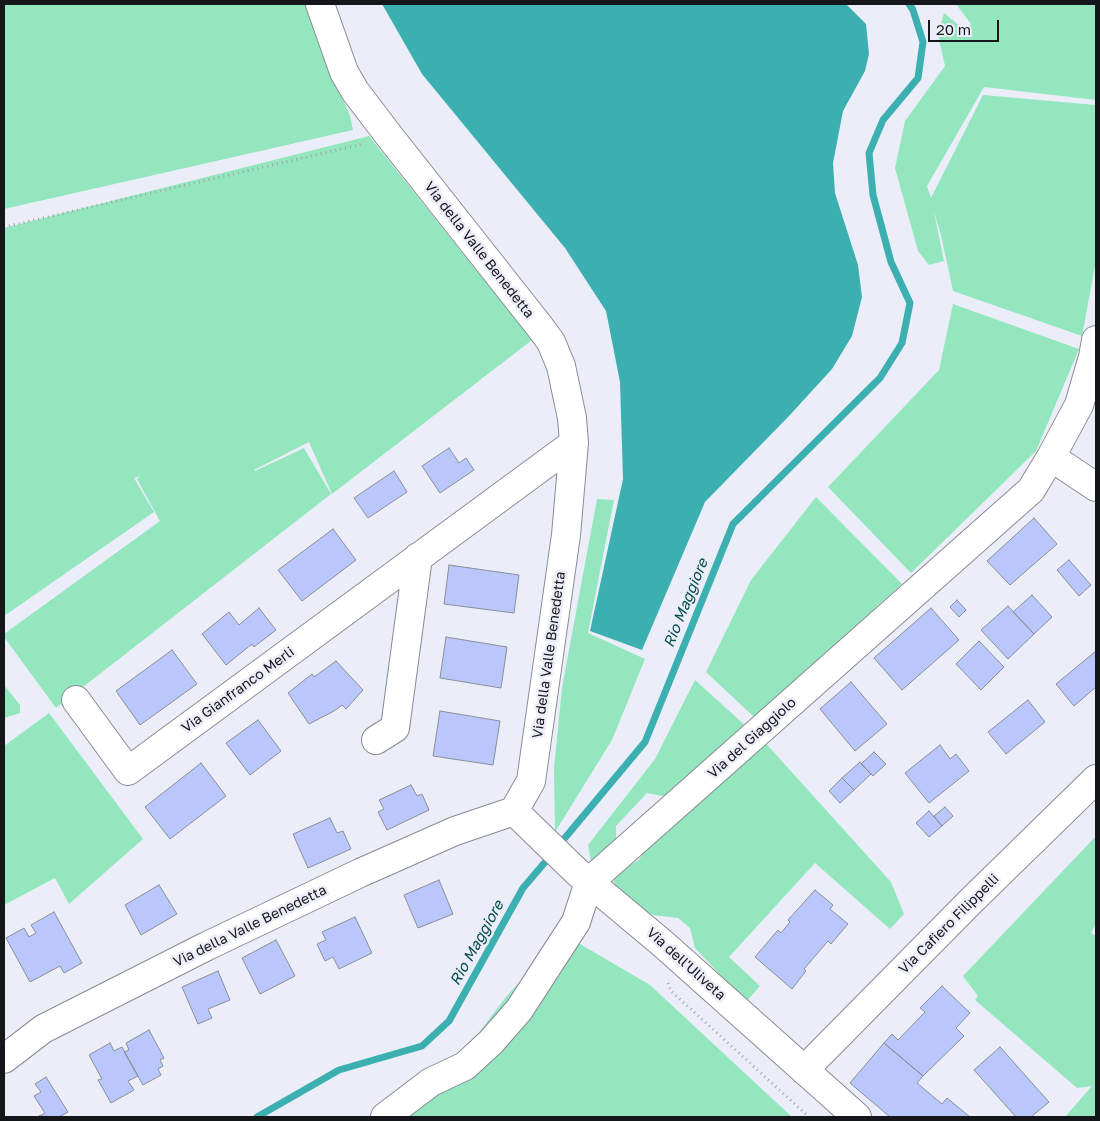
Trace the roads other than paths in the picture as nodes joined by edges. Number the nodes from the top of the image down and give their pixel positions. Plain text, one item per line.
1 (320, 4) edge
2 (1096, 340) edge
3 (574, 442) junction
4 (1051, 457) junction
5 (1096, 487) edge
6 (418, 557) junction
7 (76, 700) dead end
8 (376, 740) dead end
9 (1096, 780) edge
10 (514, 811) junction
11 (582, 875) junction
12 (4, 1059) edge
13 (804, 1070) junction
14 (385, 1117) edge
15 (858, 1117) edge

1 - 3 street, Via della Valle Benedetta
2 - 4 street, Via del Giaggiolo
3 - 6 street, Via Gianfranco Merli
3 - 10 street, Via della Valle Benedetta
4 - 5 street
4 - 11 street, Via del Giaggiolo
6 - 7 street, Via Gianfranco Merli
6 - 8 street
9 - 13 street, Via Cafiero Filippelli
10 - 11 street, Via dell'Uliveta
10 - 12 street, Via della Valle Benedetta
11 - 13 street, Via dell'Uliveta
11 - 14 street
13 - 15 street, Via dell'Uliveta

